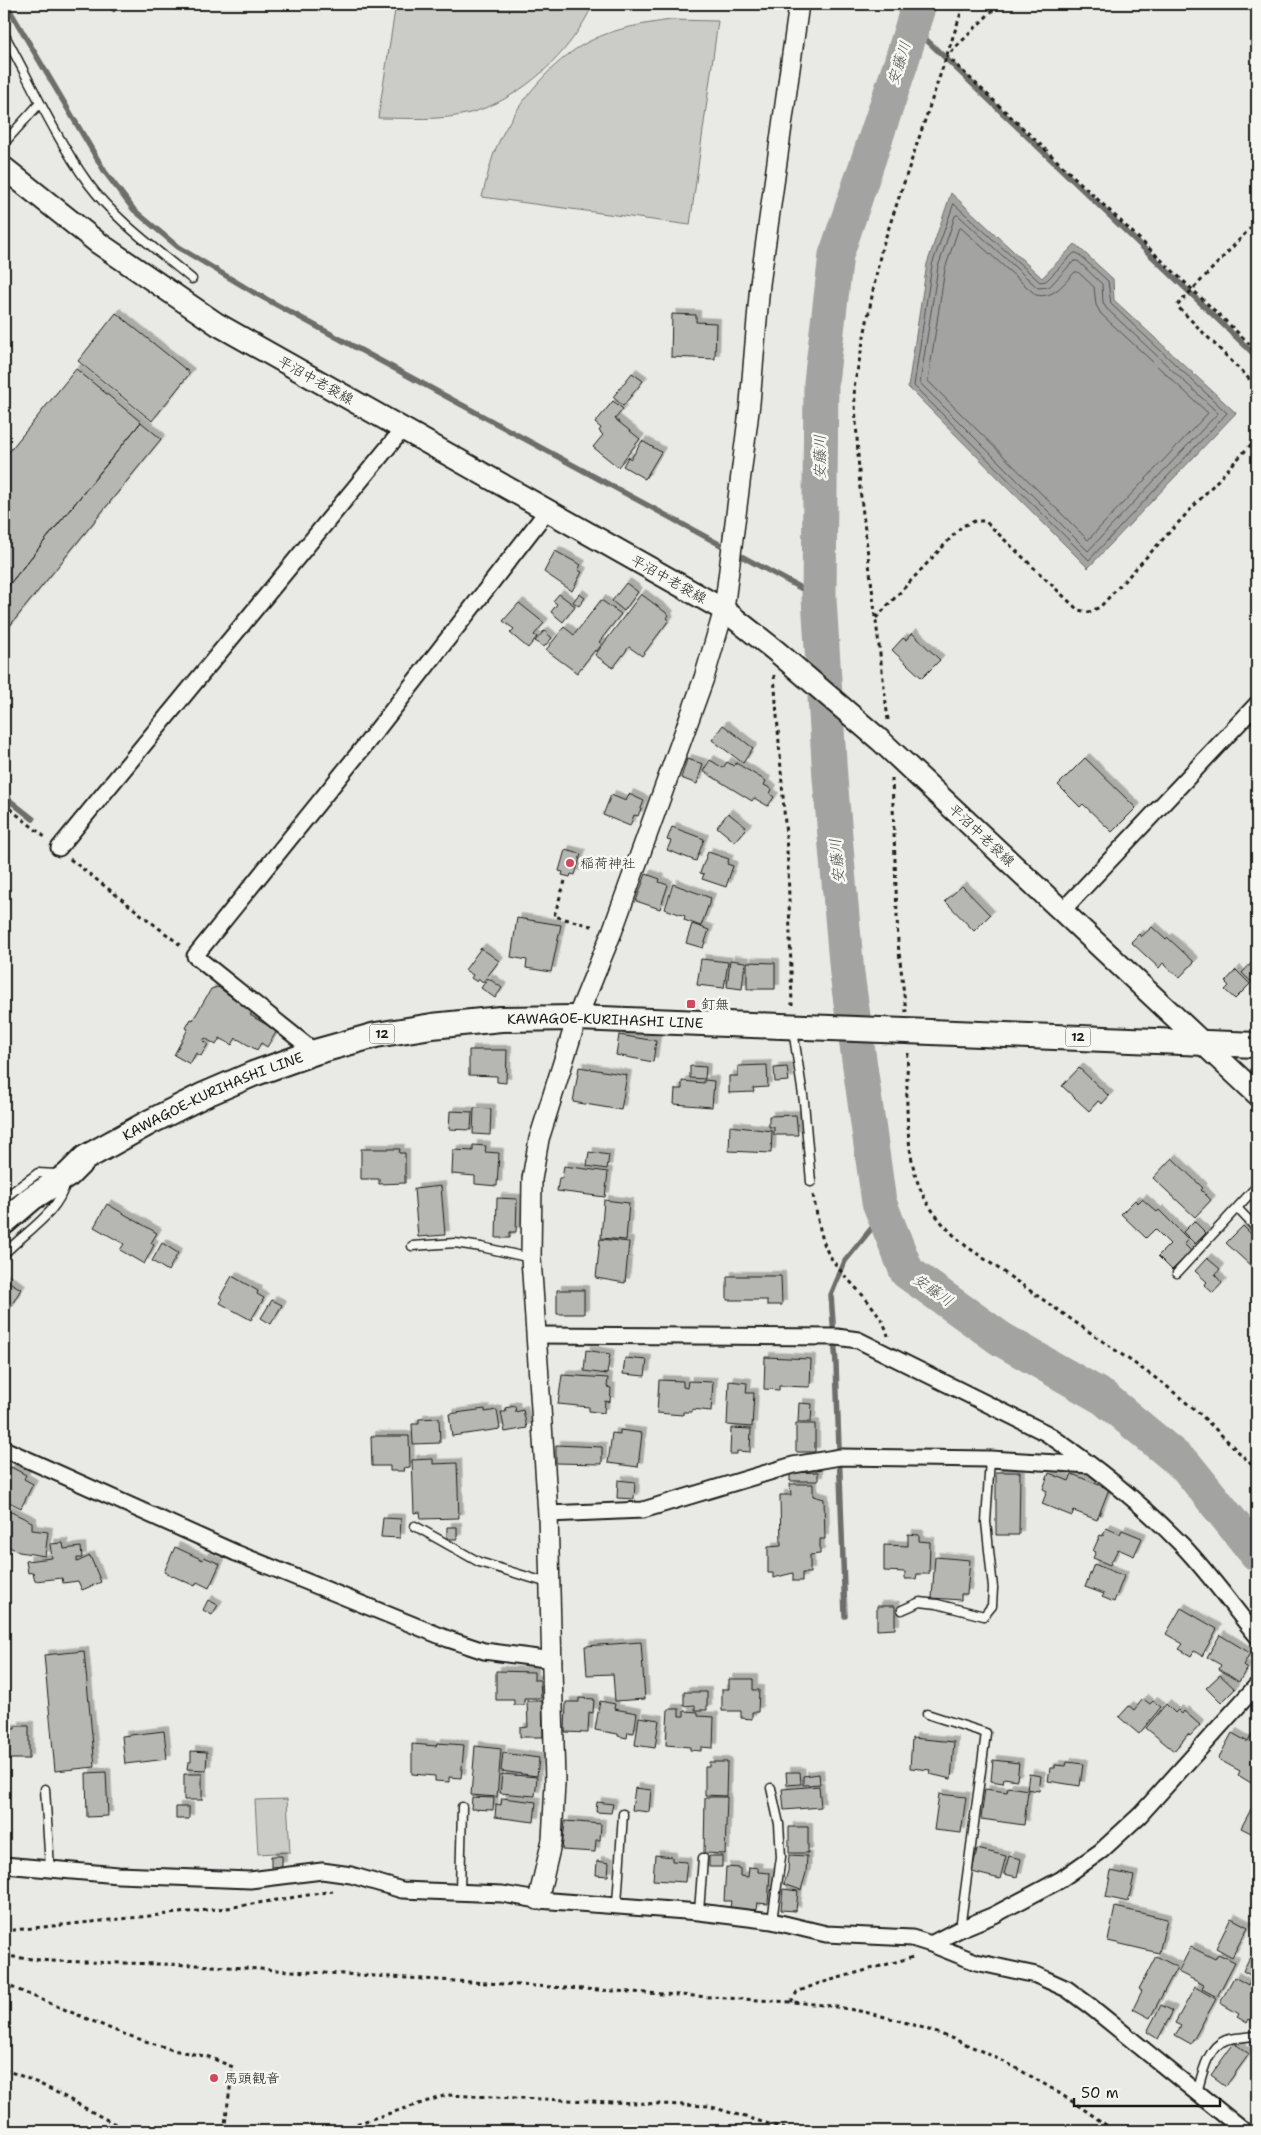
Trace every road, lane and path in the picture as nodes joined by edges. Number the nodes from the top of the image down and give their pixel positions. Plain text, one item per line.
1 (799, 4) edge
2 (964, 4) edge
3 (999, 4) edge
4 (4, 34) edge
5 (947, 56) junction
6 (40, 103) junction
7 (4, 142) edge
8 (4, 168) edge
9 (1257, 221) edge
10 (192, 278) dead end
11 (1193, 289) junction
12 (1257, 351) edge
13 (1257, 387) edge
14 (404, 429) junction
15 (1257, 438) edge
16 (547, 511) junction
17 (724, 610) junction
18 (876, 618) junction
19 (774, 648) junction
20 (1257, 704) edge
21 (886, 746) junction
22 (4, 804) edge
23 (59, 848) junction
24 (565, 881) dead end
25 (1062, 911) junction
26 (612, 932) junction
27 (195, 956) junction
28 (577, 1018) junction
29 (800, 1026) junction
30 (903, 1030) junction
31 (1202, 1042) junction
32 (1257, 1045) edge
33 (315, 1052) junction
34 (1257, 1094) edge
35 (68, 1175) junction
36 (811, 1182) joint
37 (1257, 1186) edge
38 (4, 1198) edge
39 (1236, 1208) junction
40 (4, 1222) edge
41 (1257, 1229) edge
42 (412, 1246) dead end
43 (4, 1254) edge
44 (531, 1258) junction
45 (1176, 1273) dead end
46 (537, 1335) junction
47 (892, 1357) junction
48 (4, 1450) edge
49 (990, 1459) junction
50 (1091, 1465) junction
51 (1257, 1470) edge
52 (548, 1514) junction
53 (415, 1526) dead end
54 (550, 1584) junction
55 (902, 1610) dead end
56 (1257, 1636) edge
57 (553, 1660) junction
58 (1257, 1686) edge
59 (927, 1714) dead end
60 (771, 1788) dead end
61 (44, 1789) dead end
62 (462, 1807) dead end
63 (623, 1814) dead end
64 (703, 1858) dead end
65 (4, 1864) edge
66 (50, 1868) junction
67 (342, 1890) dead end
68 (460, 1891) junction
69 (538, 1900) junction
70 (617, 1904) junction
71 (699, 1912) junction
72 (772, 1921) junction
73 (960, 1929) junction
74 (4, 1931) edge
75 (931, 1944) junction
76 (4, 1956) edge
77 (4, 1984) edge
78 (791, 2002) junction
79 (1257, 2035) edge
80 (4, 2070) edge
81 (1197, 2093) junction
82 (130, 2131) edge
83 (224, 2131) edge
84 (334, 2131) edge
85 (793, 2131) edge
86 (1114, 2131) edge
87 (1244, 2131) edge

1 - 17 street
2 - 5 path
3 - 5 path
4 - 6 lane
5 - 11 path
5 - 18 path
6 - 7 lane
6 - 10 lane
8 - 14 main road, 平沼中老袋線
9 - 11 path
11 - 12 path
11 - 13 path
14 - 16 main road, 平沼中老袋線
14 - 23 street
15 - 18 path
16 - 17 main road, 平沼中老袋線
16 - 27 street
17 - 19 main road, 平沼中老袋線
17 - 26 street
18 - 21 path
19 - 21 main road, 平沼中老袋線
19 - 29 path
20 - 25 street
21 - 25 main road, 平沼中老袋線
21 - 30 path
22 - 23 path
23 - 27 path
24 - 26 path
25 - 31 main road, 平沼中老袋線
26 - 28 street
27 - 33 street
28 - 29 main road, KAWAGOE-KURIHASHI LINE / 12
28 - 33 main road, KAWAGOE-KURIHASHI LINE / 12
28 - 44 street
29 - 30 main road, KAWAGOE-KURIHASHI LINE / 12
29 - 36 lane
30 - 31 main road, KAWAGOE-KURIHASHI LINE / 12
30 - 51 path
31 - 32 main road, KAWAGOE-KURIHASHI LINE / 12
31 - 34 main road, 平沼中老袋線
33 - 35 main road, KAWAGOE-KURIHASHI LINE / 12
35 - 38 lane
35 - 40 main road, KAWAGOE-KURIHASHI LINE / 12
35 - 43 lane
36 - 47 path
37 - 39 lane
39 - 41 lane
39 - 45 lane
42 - 44 lane
44 - 46 street
46 - 47 street
46 - 52 street
47 - 50 street
48 - 57 street
49 - 50 street
49 - 52 street
49 - 55 lane
50 - 56 street
52 - 54 street
53 - 54 lane
54 - 57 street
57 - 69 street
58 - 73 street
59 - 73 lane
60 - 72 lane
61 - 66 lane
62 - 68 lane
63 - 70 lane
64 - 71 lane
65 - 66 street
66 - 68 street
67 - 74 path
68 - 69 street
69 - 70 street
70 - 71 street
71 - 72 street
72 - 75 street
73 - 75 street
75 - 78 path
75 - 81 street
76 - 78 path
77 - 83 path
78 - 86 path
79 - 81 lane
80 - 82 path
81 - 87 street
84 - 85 path

